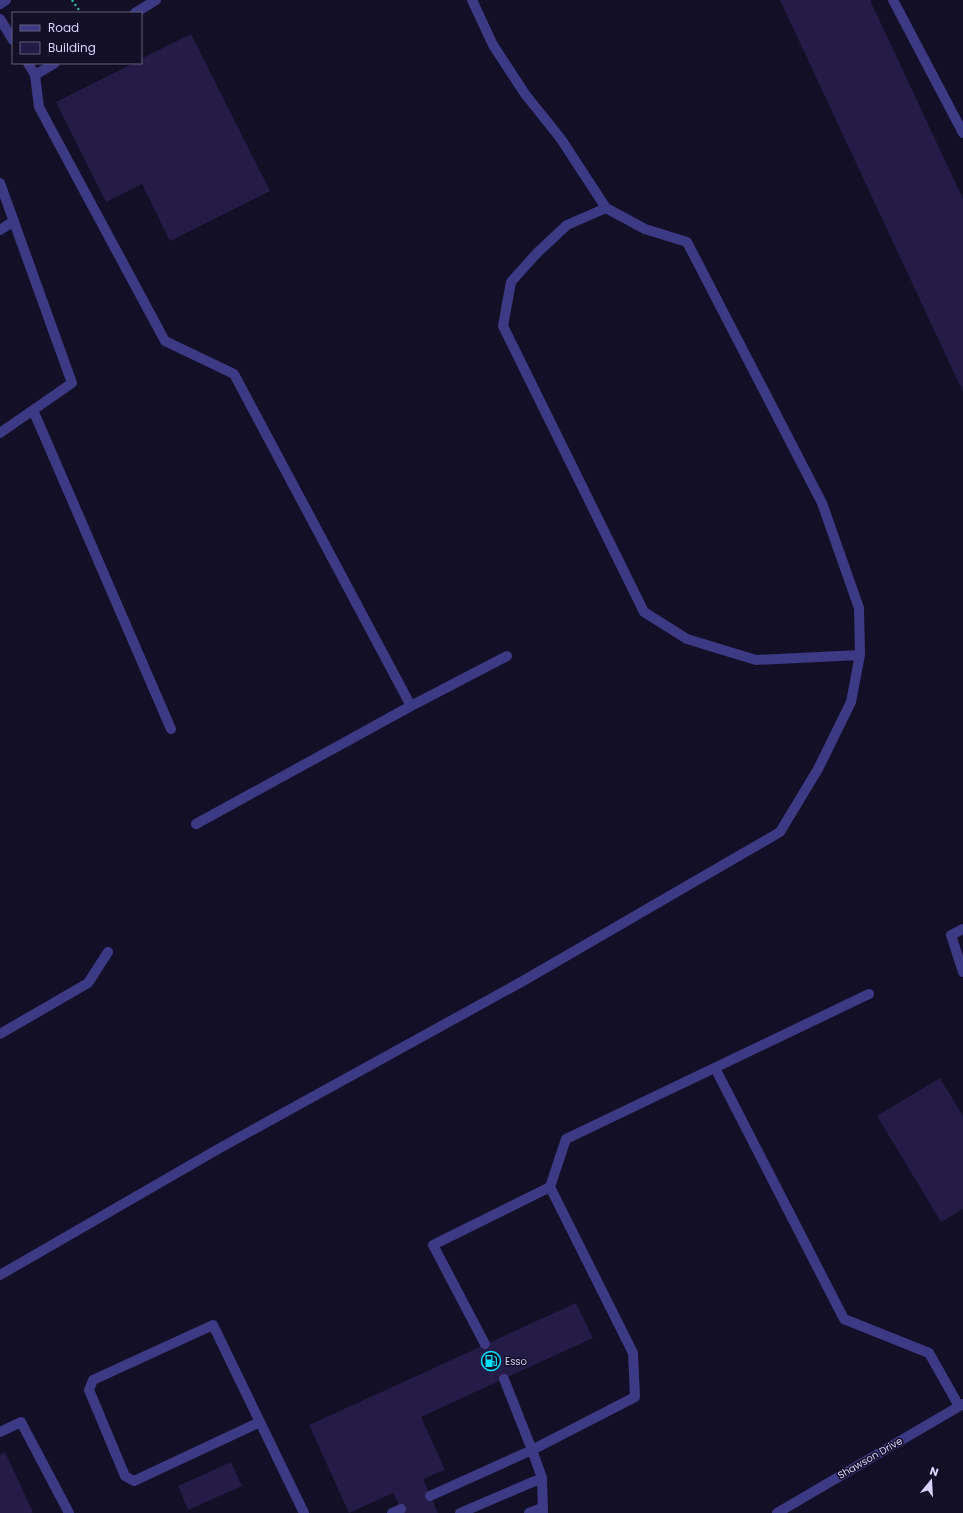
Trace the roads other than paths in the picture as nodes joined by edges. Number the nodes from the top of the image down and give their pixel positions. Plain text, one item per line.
1 (6, 0) edge
2 (156, 0) edge
3 (472, 0) edge
4 (894, 0) edge
5 (0, 4) edge
6 (137, 12) edge
7 (0, 19) edge
8 (12, 38) edge
9 (29, 64) edge
10 (53, 64) edge
11 (35, 76) junction
12 (963, 133) edge
13 (0, 183) edge
14 (606, 208) junction
15 (14, 221) junction
16 (0, 230) edge
17 (33, 410) junction
18 (0, 433) edge
19 (860, 655) junction
20 (507, 656) dead end
21 (411, 706) junction
22 (171, 729) dead end
23 (196, 824) dead end
24 (963, 929) edge
25 (108, 952) dead end
26 (963, 972) edge
27 (869, 994) dead end
28 (0, 1034) edge
29 (715, 1068) junction
30 (550, 1187) junction
31 (0, 1275) edge
32 (485, 1344) dead end
33 (504, 1379) dead end
34 (961, 1405) edge
35 (260, 1422) junction
36 (0, 1432) edge
37 (532, 1450) junction
38 (542, 1478) junction
39 (430, 1496) dead end
40 (543, 1510) edge
41 (69, 1513) edge
42 (304, 1513) edge
43 (460, 1513) edge
44 (529, 1513) edge
45 (777, 1513) edge

1 - 5 street
2 - 6 street
3 - 14 street
4 - 12 street
7 - 8 street
9 - 11 street
10 - 11 street
11 - 21 street
13 - 15 street
14 - 19 street
14 - 19 street
15 - 16 street
15 - 17 street
17 - 18 street
17 - 22 street
19 - 31 street
20 - 21 street
21 - 23 street
24 - 26 street
25 - 28 street
27 - 29 street
29 - 30 street
29 - 34 street
30 - 32 street
30 - 37 street
33 - 37 street
34 - 45 street, Shawson Drive
35 - 35 street
35 - 42 street
36 - 41 street
37 - 38 street
37 - 39 street
38 - 40 street
38 - 43 street
40 - 44 street

